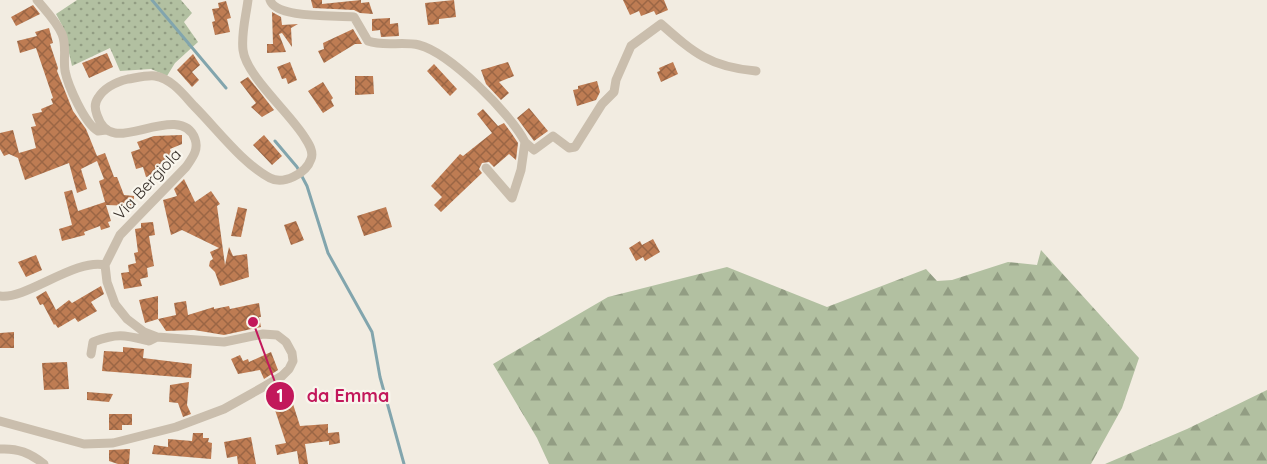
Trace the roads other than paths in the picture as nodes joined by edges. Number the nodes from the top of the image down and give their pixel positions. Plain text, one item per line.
1 (37, 0) edge
2 (248, 0) edge
3 (270, 0) edge
4 (756, 70) dead end
5 (106, 130) junction
6 (525, 142) junction
7 (486, 168) dead end
8 (105, 265) junction
9 (0, 296) edge
10 (157, 337) junction
11 (91, 354) dead end
12 (0, 421) edge
13 (0, 449) edge
14 (44, 464) edge

1 - 5 street
2 - 5 street
3 - 6 street
4 - 6 street
5 - 8 street, Via Bergiola
6 - 7 street
8 - 9 street
8 - 10 street
10 - 11 street
10 - 12 street
13 - 14 street

